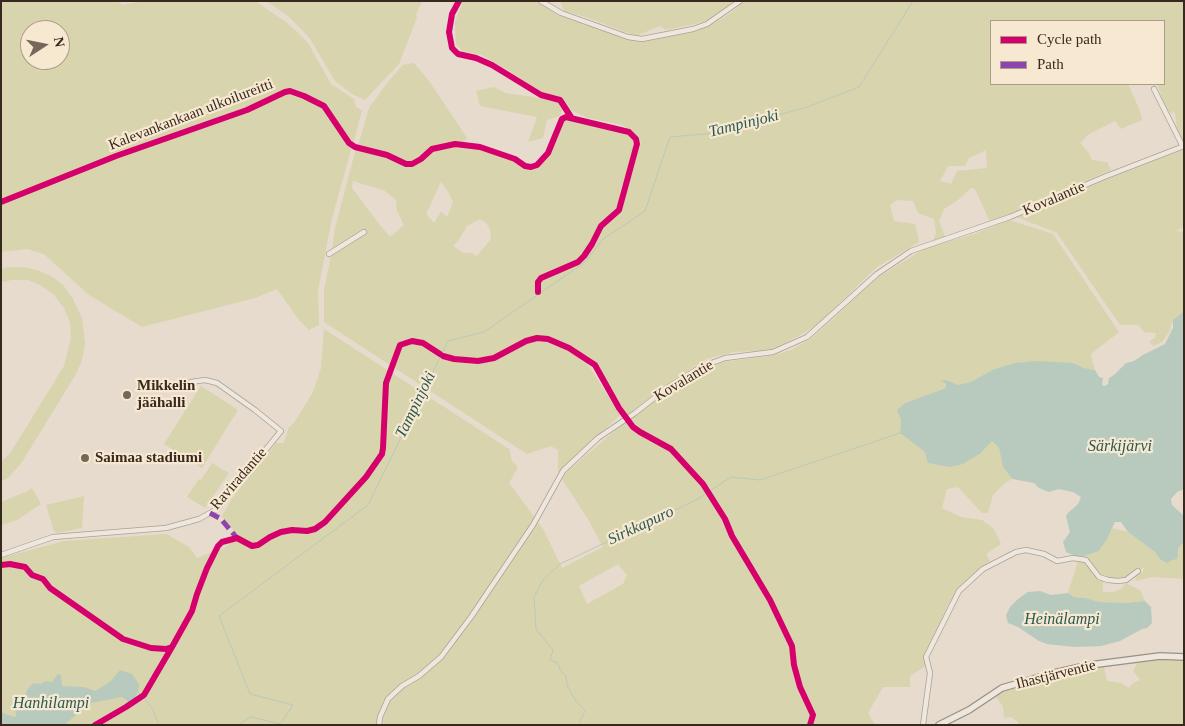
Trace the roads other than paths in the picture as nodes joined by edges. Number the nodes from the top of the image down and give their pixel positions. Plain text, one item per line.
1 (541, 1) edge
2 (740, 1) edge
3 (1154, 89) dead end
4 (1183, 146) edge
5 (364, 232) dead end
6 (329, 254) dead end
7 (191, 382) dead end
8 (1, 555) edge
9 (1138, 572) dead end
10 (1184, 657) edge
11 (379, 725) edge
12 (923, 725) edge
13 (939, 725) edge

1 - 2 street
3 - 4 street
4 - 11 street, Kovalantie
5 - 6 street
7 - 8 street, Raviradantie
9 - 12 street
10 - 13 street, Ihastjärventie

